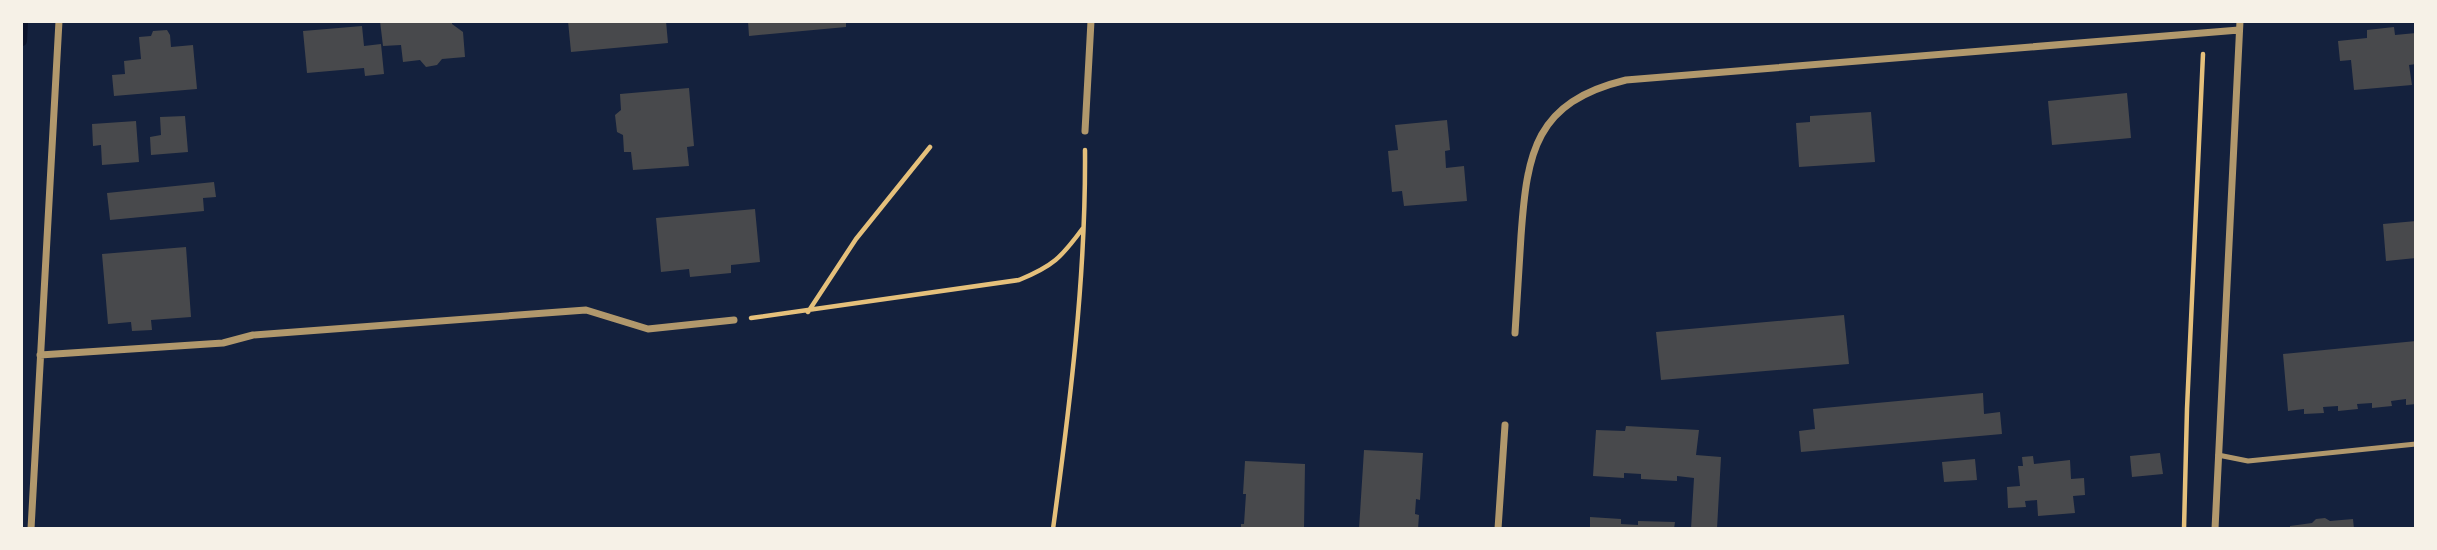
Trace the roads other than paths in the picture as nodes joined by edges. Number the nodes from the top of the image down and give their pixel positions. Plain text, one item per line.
1 (58, 21) edge
2 (1091, 21) edge
3 (2239, 25) edge
4 (1085, 131) road end
5 (734, 320) road end
6 (1515, 333) dead end
7 (40, 355) junction
8 (1505, 425) dead end
9 (2416, 444) edge
10 (2217, 455) junction
11 (31, 529) edge
12 (1498, 529) edge
13 (2215, 529) edge

1 - 7 street
2 - 4 street
3 - 6 street
3 - 10 street
5 - 7 street
7 - 11 street
8 - 12 street
9 - 10 lane
10 - 13 street

